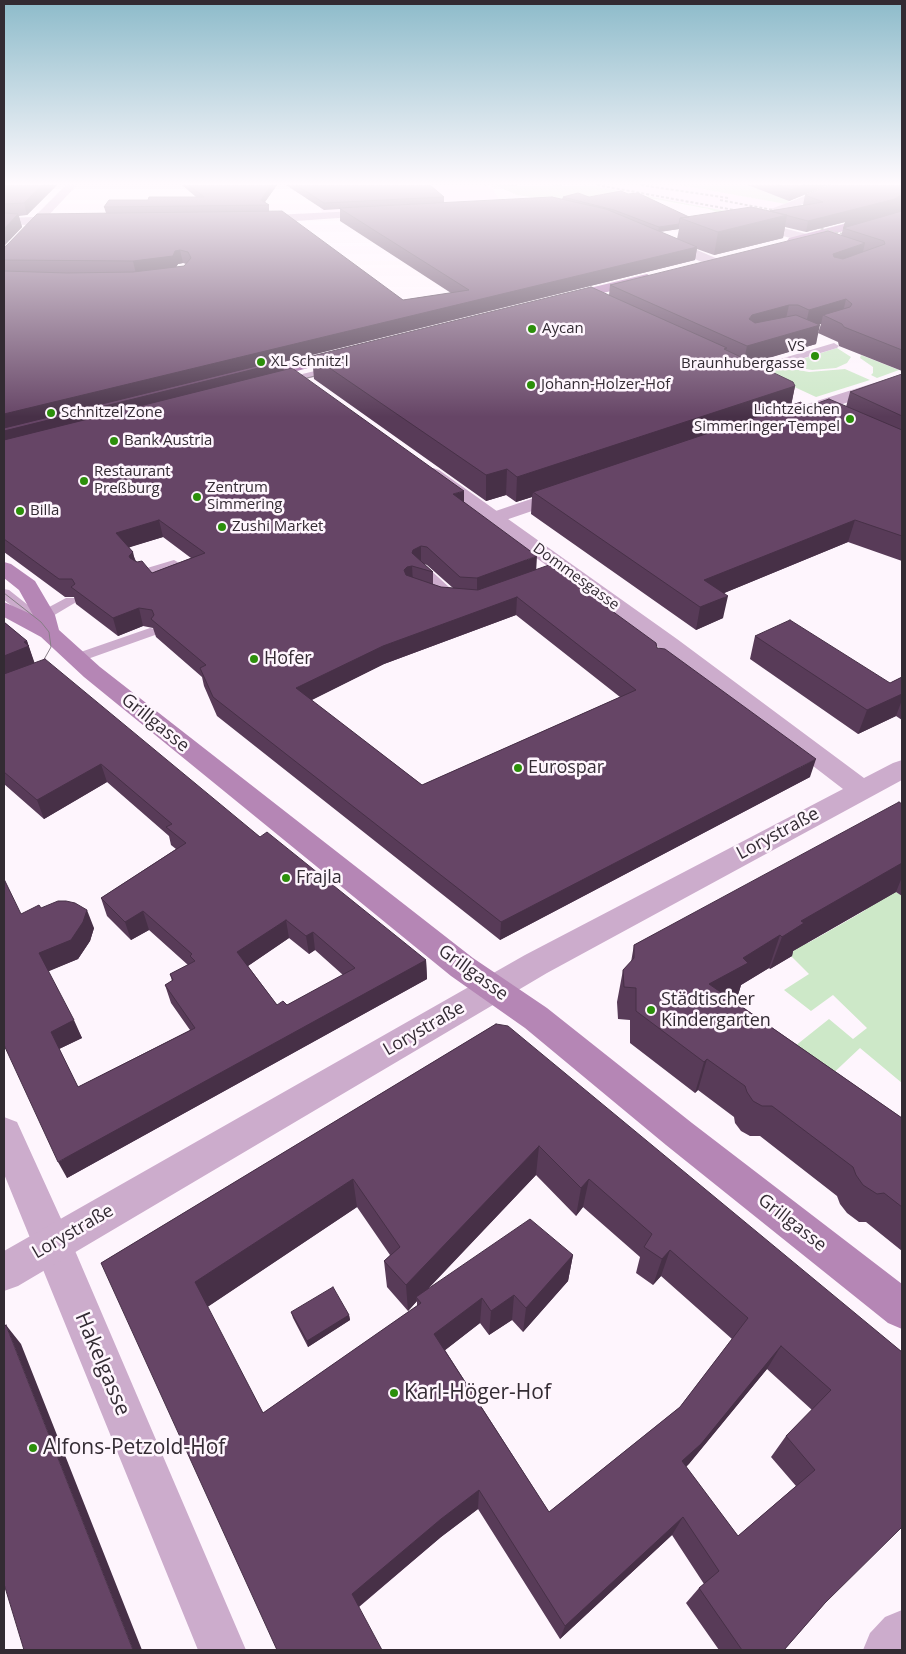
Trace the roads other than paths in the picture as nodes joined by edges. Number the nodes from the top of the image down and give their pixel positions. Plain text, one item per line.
1 (712, 262) edge
2 (694, 266) edge
3 (657, 276) edge
4 (578, 295) junction
5 (552, 301) edge
6 (603, 306) edge
7 (817, 339) edge
8 (365, 349) edge
9 (344, 366) edge
10 (738, 370) joint
11 (293, 373) junction
12 (902, 379) edge
13 (232, 382) edge
14 (769, 384) edge
15 (270, 385) edge
16 (320, 392) edge
17 (794, 396) edge
18 (817, 407) junction
19 (834, 415) edge
20 (779, 420) edge
21 (415, 461) edge
22 (582, 488) edge
23 (494, 518) junction
24 (174, 564) edge
25 (4, 568) edge
26 (422, 570) edge
27 (142, 574) edge
28 (4, 593) edge
29 (432, 596) edge
30 (71, 601) dead end
31 (4, 609) edge
32 (40, 622) junction
33 (150, 632) dead end
34 (68, 662) junction
35 (899, 775) edge
36 (863, 790) junction
37 (492, 989) junction
38 (4, 1133) edge
39 (53, 1244) junction
40 (4, 1272) edge
41 (902, 1309) edge
42 (902, 1634) edge
43 (222, 1650) edge
44 (886, 1650) edge

1 - 2 main road
3 - 4 main road
4 - 5 main road
4 - 6 street
7 - 10 lane
8 - 11 main road
9 - 11 lane
10 - 14 street
11 - 13 main road
11 - 15 lane
11 - 16 street
12 - 18 street
17 - 18 street
18 - 19 street
18 - 20 street
21 - 23 street, Dommesgasse
22 - 23 street
23 - 36 street, Dommesgasse
24 - 27 lane
25 - 32 main road, Grillgasse
26 - 29 lane
28 - 32 lane, Grillgasse
30 - 32 lane
31 - 32 main road, Grillgasse
32 - 34 main road, Grillgasse
33 - 34 lane
34 - 37 main road, Grillgasse
35 - 36 street, Lorystraße
36 - 37 street, Lorystraße
37 - 39 street, Lorystraße
37 - 41 main road, Grillgasse
38 - 39 street, Hakelgasse
39 - 40 street, Lorystraße
39 - 43 street, Hakelgasse
42 - 44 street

